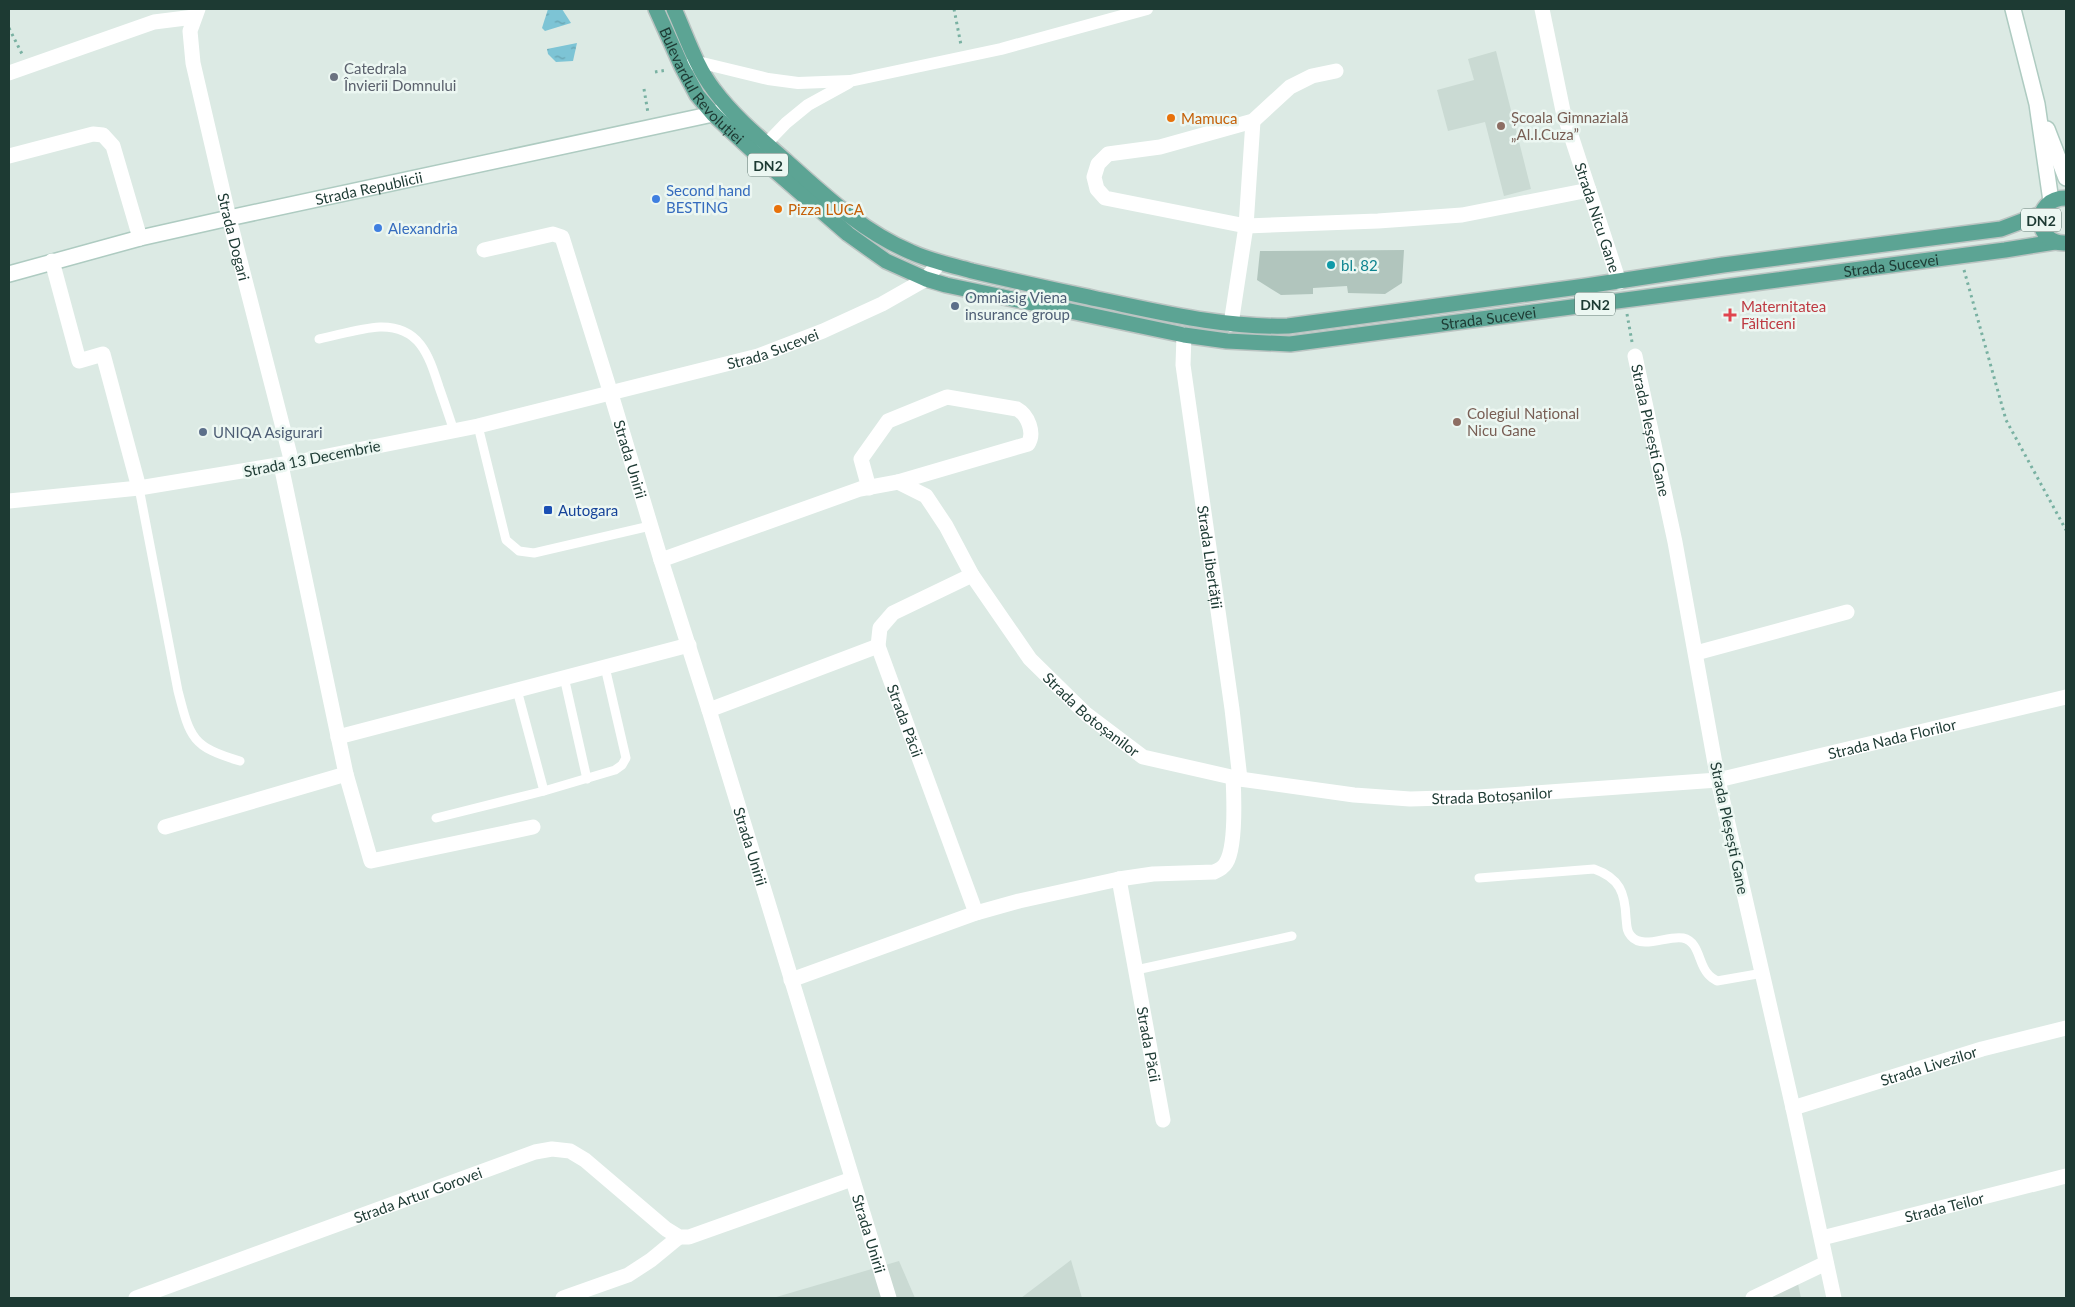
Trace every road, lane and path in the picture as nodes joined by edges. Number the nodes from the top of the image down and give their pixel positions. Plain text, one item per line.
1 (656, 9) edge
2 (674, 9) edge
3 (954, 9) edge
4 (1147, 9) edge
5 (1542, 9) edge
6 (2013, 9) edge
7 (196, 13) edge
8 (9, 28) edge
9 (963, 58) junction
10 (698, 62) junction
11 (28, 66) junction
12 (682, 67) junction
13 (1336, 71) dead end
14 (9, 73) edge
15 (850, 81) junction
16 (644, 89) dead end
17 (2037, 104) junction
18 (728, 107) junction
19 (713, 114) junction
20 (1253, 121) junction
21 (650, 127) junction
22 (761, 149) junction
23 (9, 156) edge
24 (2066, 178) edge
25 (1589, 190) junction
26 (2066, 198) edge
27 (2051, 201) junction
28 (2041, 214) junction
29 (228, 218) junction
30 (1246, 226) junction
31 (140, 238) junction
32 (2061, 242) edge
33 (484, 250) dead end
34 (52, 261) junction
35 (939, 262) junction
36 (1723, 265) junction
37 (1962, 265) dead end
38 (9, 274) edge
39 (926, 279) junction
40 (1619, 282) junction
41 (1726, 287) junction
42 (1624, 301) junction
43 (1230, 324) junction
44 (1184, 335) junction
45 (319, 339) dead end
46 (1635, 356) joint
47 (611, 394) junction
48 (478, 426) junction
49 (454, 431) junction
50 (286, 464) junction
51 (898, 482) junction
52 (139, 488) junction
53 (869, 488) junction
54 (9, 501) edge
55 (650, 526) junction
56 (2066, 530) edge
57 (661, 560) junction
58 (972, 575) junction
59 (1847, 612) dead end
60 (689, 645) junction
61 (878, 646) junction
62 (1696, 653) junction
63 (605, 667) junction
64 (564, 677) junction
65 (517, 690) junction
66 (2066, 697) edge
67 (709, 710) junction
68 (338, 737) junction
69 (240, 761) dead end
70 (346, 774) junction
71 (1237, 778) junction
72 (587, 779) junction
73 (1718, 780) junction
74 (544, 791) junction
75 (436, 818) dead end
76 (165, 827) dead end
77 (533, 827) dead end
78 (1479, 878) dead end
79 (1119, 879) junction
80 (976, 913) junction
81 (1292, 936) dead end
82 (1136, 970) junction
83 (1763, 973) junction
84 (791, 980) junction
85 (2066, 1028) edge
86 (1793, 1108) junction
87 (1163, 1120) dead end
88 (2066, 1176) edge
89 (852, 1179) junction
90 (679, 1237) junction
91 (1822, 1238) junction
92 (1826, 1262) junction
93 (136, 1298) edge
94 (563, 1298) edge
95 (889, 1298) edge
96 (1753, 1298) edge
97 (1834, 1298) edge

1 - 12 main road, Bulevardul Revoluției / DN2
2 - 10 main road, Bulevardul Revoluției / DN2
3 - 9 path
4 - 9 street
5 - 25 street, Strada Nicu Gane
6 - 17 street
7 - 11 street
7 - 29 street, Strada Dogari
8 - 11 path
9 - 15 street
10 - 12 street
10 - 15 street
10 - 18 main road, Bulevardul Revoluției / DN2
11 - 14 street
12 - 19 main road, Bulevardul Revoluției / DN2
13 - 20 street
15 - 22 street
16 - 21 path
17 - 24 street
17 - 27 street
18 - 19 street, Strada Republicii
18 - 22 main road, Bulevardul Revoluției / DN2
19 - 21 street, Strada Republicii
19 - 22 main road, Bulevardul Revoluției / DN2
20 - 30 street
20 - 30 street
21 - 29 street, Strada Republicii
22 - 35 main road, Bulevardul Revoluției / DN2
22 - 39 main road, Bulevardul Revoluției / DN2
23 - 31 street
25 - 30 street
25 - 40 street, Strada Nicu Gane
26 - 27 main road, DN2
27 - 28 main road, DN2
28 - 32 main road, Strada Sucevei / DN2
28 - 36 main road, Strada Sucevei / DN2
29 - 31 street, Strada Republicii
29 - 50 street, Strada Dogari
30 - 43 street
31 - 34 street, Strada Republicii
32 - 41 main road, Strada Sucevei / DN2
33 - 47 street, Strada Unirii
34 - 38 street, Strada Republicii
34 - 52 street
35 - 39 street, Strada Sucevei
35 - 43 main road, Strada Sucevei / DN2
36 - 40 main road, Strada Sucevei / DN2
36 - 41 main road
37 - 56 path
39 - 44 main road, Strada Sucevei / DN2
39 - 47 street, Strada Sucevei
40 - 43 main road, Strada Sucevei / DN2
41 - 42 main road, Strada Sucevei / DN2
42 - 44 main road, Strada Sucevei / DN2
42 - 46 path
44 - 71 street, Strada Libertății
45 - 49 lane
46 - 62 street, Strada Pleșești Gane
47 - 48 street, Strada 13 Decembrie
47 - 55 street, Strada Unirii
48 - 49 street, Strada 13 Decembrie
48 - 55 lane
49 - 50 street, Strada 13 Decembrie
50 - 52 street, Strada 13 Decembrie
50 - 68 street, Strada Dogari
51 - 53 street
51 - 53 street
51 - 58 street, Strada Botoșanilor
52 - 54 street, Strada 13 Decembrie
52 - 69 lane
53 - 57 street
55 - 57 street, Strada Unirii
57 - 60 street, Strada Unirii
58 - 61 street
58 - 71 street, Strada Botoșanilor
59 - 62 street
60 - 63 street
60 - 67 street, Strada Unirii
61 - 67 street
61 - 80 street, Strada Păcii
62 - 73 street, Strada Pleșești Gane
63 - 64 street
63 - 72 lane
64 - 65 street
64 - 72 lane
65 - 68 street
65 - 74 lane
66 - 73 street, Strada Nada Florilor
67 - 84 street, Strada Unirii
68 - 70 street, Strada Dogari
70 - 76 street
70 - 77 street, Strada Dogari
71 - 73 street, Strada Botoșanilor
71 - 79 street
72 - 74 lane
73 - 83 street, Strada Pleșești Gane
74 - 75 lane
78 - 83 lane
79 - 80 street
79 - 82 street, Strada Păcii
80 - 84 street
81 - 82 lane
82 - 87 street, Strada Păcii
83 - 86 street, Strada Pleșești Gane
84 - 89 street, Strada Unirii
85 - 86 street, Strada Livezilor
86 - 91 street, Strada Pleșești Gane
88 - 91 street, Strada Teilor
89 - 90 street
89 - 95 street, Strada Unirii
90 - 93 street, Strada Artur Gorovei
90 - 94 street
91 - 92 street, Strada Pleșești Gane
92 - 96 street
92 - 97 street, Strada Pleșești Gane

